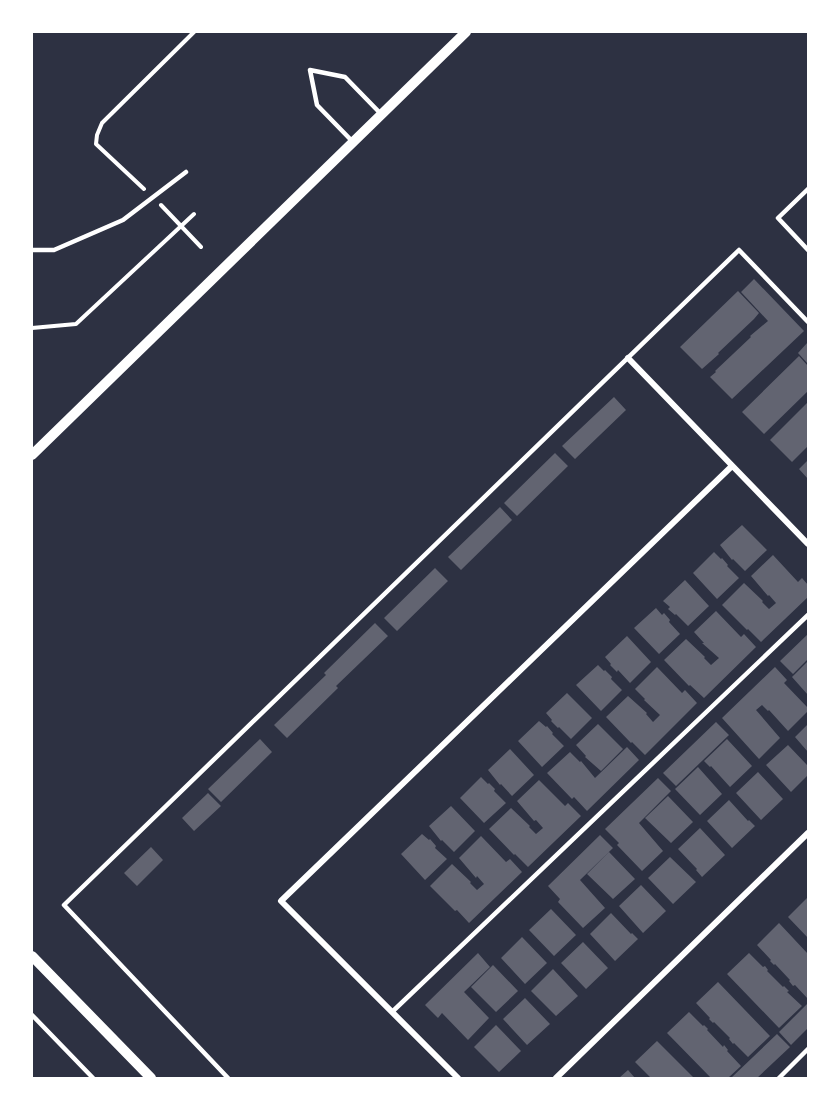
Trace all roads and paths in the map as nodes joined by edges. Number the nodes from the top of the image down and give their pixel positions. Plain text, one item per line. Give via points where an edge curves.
1 (194, 32) edge
2 (466, 32) edge
3 (381, 114) junction
4 (353, 142) junction
5 (186, 172) dead end
6 (808, 189) edge
7 (153, 197) junction
8 (194, 214) dead end
9 (182, 226) junction
10 (201, 247) dead end
11 (32, 250) edge
12 (808, 250) edge
13 (808, 322) edge
14 (32, 328) edge
15 (628, 358) junction
16 (32, 454) edge
17 (732, 466) junction
18 (808, 544) edge
19 (808, 615) edge
20 (808, 833) edge
21 (32, 956) edge
22 (392, 1012) junction
23 (32, 1015) edge
24 (808, 1049) edge
25 (93, 1078) edge
26 (150, 1078) edge
27 (228, 1078) edge
28 (458, 1078) edge
29 (556, 1078) edge
30 (779, 1078) edge

1 - 7 path via 102,123 97,135 96,144
2 - 3 street
3 - 4 street
3 - 4 lane via 345,77 310,69 317,105
4 - 16 street
5 - 7 lane
6 - 12 lane via 778,218
7 - 9 path
7 - 11 lane via 123,220 94,233 54,250
8 - 9 path
9 - 10 path
9 - 14 path via 76,324
13 - 15 lane via 739,250
15 - 17 street
15 - 27 lane via 64,905
17 - 18 street
17 - 22 street via 281,901
19 - 22 lane
20 - 29 street
21 - 26 street
22 - 28 street
23 - 25 lane
24 - 30 lane

